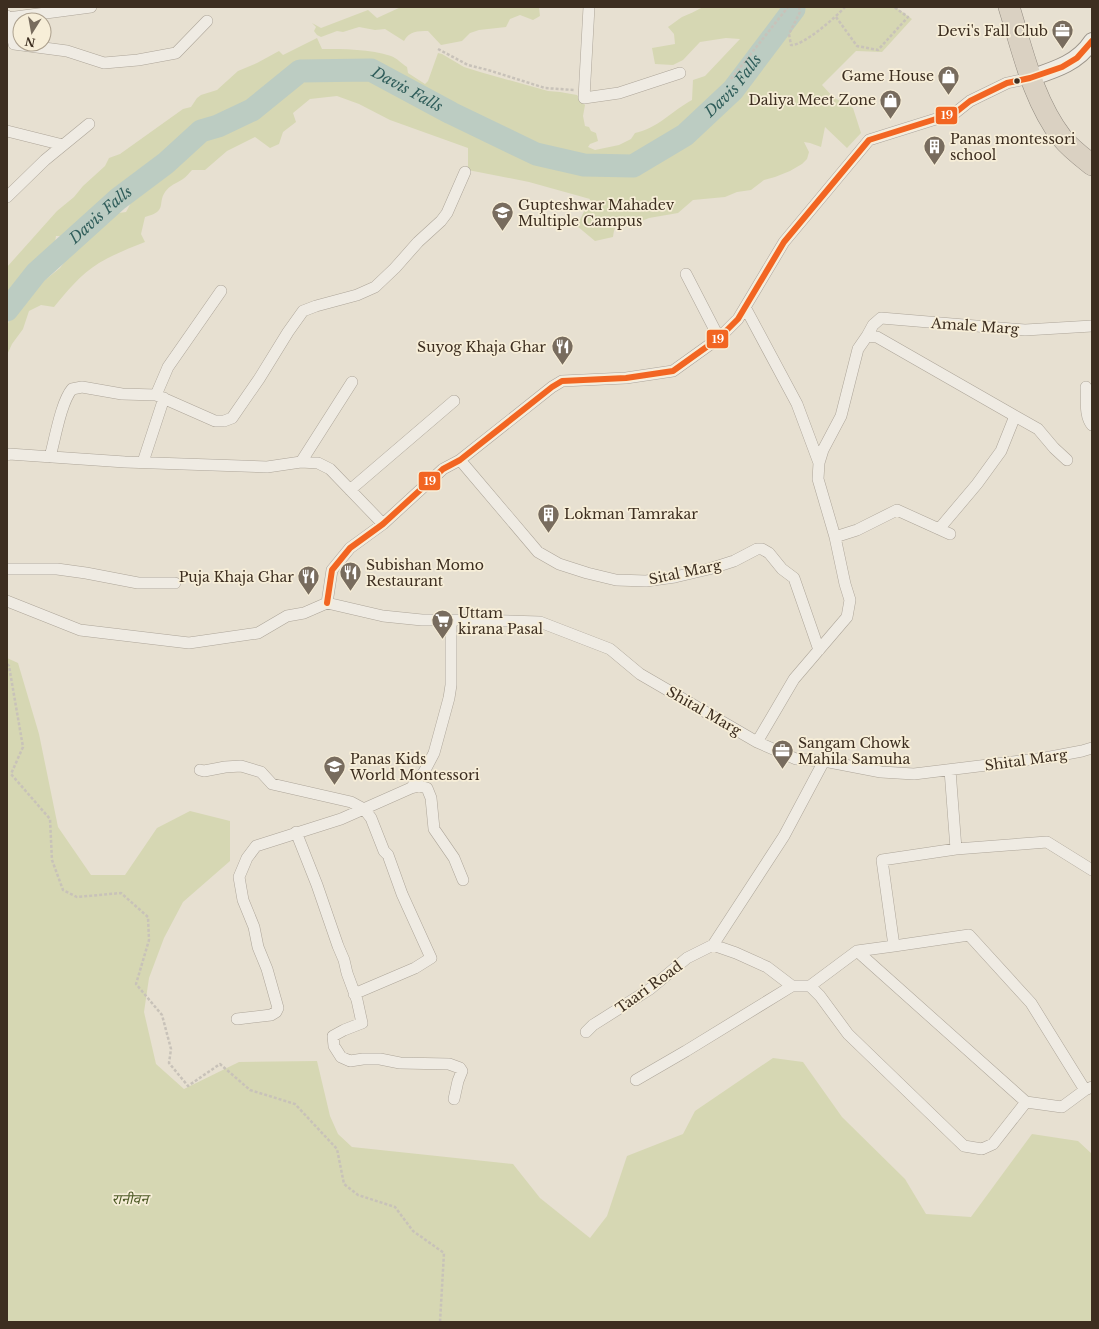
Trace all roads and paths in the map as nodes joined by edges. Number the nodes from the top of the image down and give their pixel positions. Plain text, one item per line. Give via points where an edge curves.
1 (91, 7) edge
2 (588, 7) edge
3 (788, 7) edge
4 (799, 7) edge
5 (845, 7) edge
6 (894, 7) edge
7 (1009, 7) edge
8 (7, 17) edge
9 (836, 17) junction
10 (207, 21) dead end
11 (1092, 41) edge
12 (10, 44) edge
13 (438, 49) dead end
14 (680, 73) dead end
15 (1030, 78) junction
16 (731, 79) dead end
17 (584, 98) junction
18 (89, 124) dead end
19 (7, 130) edge
20 (63, 145) junction
21 (1092, 165) edge
22 (465, 172) dead end
23 (7, 197) edge
24 (686, 274) dead end
25 (221, 291) dead end
26 (745, 307) junction
27 (1092, 326) edge
28 (867, 336) junction
29 (719, 338) junction
30 (352, 382) dead end
31 (1086, 386) dead end
32 (160, 397) junction
33 (454, 401) dead end
34 (1015, 416) junction
35 (1092, 425) edge
36 (7, 455) edge
37 (50, 457) junction
38 (460, 460) junction
39 (1067, 460) dead end
40 (143, 462) junction
41 (301, 462) junction
42 (819, 463) junction
43 (350, 490) junction
44 (383, 524) junction
45 (939, 529) junction
46 (950, 534) dead end
47 (835, 537) junction
48 (7, 569) edge
49 (175, 582) dead end
50 (7, 601) edge
51 (327, 603) junction
52 (451, 620) junction
53 (819, 650) junction
54 (7, 664) edge
55 (757, 742) junction
56 (1092, 748) edge
57 (824, 761) junction
58 (200, 770) dead end
59 (950, 770) junction
60 (411, 788) junction
61 (364, 809) junction
62 (296, 832) junction
63 (956, 849) junction
64 (1092, 870) edge
65 (463, 880) dead end
66 (713, 945) junction
67 (894, 946) junction
68 (857, 951) junction
69 (792, 986) junction
70 (810, 986) junction
71 (354, 994) junction
72 (237, 1019) dead end
73 (586, 1032) dead end
74 (636, 1080) dead end
75 (1088, 1089) edge
76 (454, 1099) dead end
77 (1026, 1102) junction
78 (440, 1322) edge

1 - 8 street
2 - 17 street
3 - 16 path
4 - 9 path via 800,12 789,34 791,45 795,46 808,38
5 - 9 path
6 - 9 path via 908,17 878,50 856,46
7 - 15 highway
8 - 12 street
10 - 12 street via 176,53 104,64 67,51
11 - 15 main road via 1077,58 1062,67
13 - 17 path via 468,65 545,88 579,90
14 - 17 street via 619,93
15 - 21 highway via 1049,119 1064,140
15 - 26 street via 1007,83 970,101 955,113 869,140 784,242
18 - 20 street
19 - 20 street
20 - 23 street
22 - 32 street via 441,221 375,287 303,311 232,418 215,421
24 - 29 street
25 - 32 street via 168,367
26 - 29 street via 738,319
26 - 42 street via 797,404
27 - 28 street, Amale Marg via 1025,330 881,318 873,325
28 - 34 street via 877,337
28 - 42 street via 858,349 841,416
29 - 38 street via 673,371 626,378 562,381
30 - 41 street
31 - 35 street via 1087,414
32 - 37 street via 82,387 72,389 62,411
32 - 40 street
33 - 43 street
34 - 39 street via 1038,429
34 - 45 street via 1001,452
36 - 37 street
37 - 40 street
38 - 44 street via 443,469
38 - 53 street, Sital Marg via 538,552 559,564 587,573 616,580 646,581 709,569 762,549 794,578 798,585
40 - 41 street via 267,467
41 - 43 street via 318,463 330,469
42 - 47 street via 818,479
43 - 44 street
44 - 51 street via 350,548 332,570
45 - 46 street
45 - 47 street via 897,510 857,530
47 - 53 street via 850,600 848,617
48 - 49 street via 86,573 138,583
50 - 51 street via 80,630 189,643 258,633 288,616
51 - 52 street, Shital Marg via 383,616
52 - 55 street, Shital Marg via 540,622 610,649 640,674
52 - 60 street via 449,698 434,753 424,772
53 - 55 street via 794,679
54 - 78 path via 23,747 11,774 50,819 52,860 63,890 77,897 121,893 148,916 149,940 136,984 162,1015 171,1049 169,1063 188,1086 220,1064 250,1090 295,1104 337,1149 344,1184 358,1195 395,1207 413,1231 444,1253
55 - 57 street, Shital Marg via 796,758
56 - 59 street, Shital Marg via 1045,758
57 - 59 street, Shital Marg via 881,772 914,774
57 - 66 street via 784,836
58 - 61 street via 241,766 261,772 272,784 333,797
59 - 63 street
60 - 61 street
60 - 65 street via 427,788 431,798 434,829 454,858
61 - 62 street via 341,819
61 - 71 street via 371,818 388,855 402,894 431,958 415,968
62 - 71 street via 344,960
62 - 72 street via 256,846 246,858 239,877 243,900 254,927 278,1008 270,1015
63 - 64 street via 1047,842
63 - 67 street via 882,860
66 - 69 street via 767,967
66 - 73 street, Taari Road via 687,958 650,990 593,1025
67 - 68 street
67 - 75 street via 969,936 1030,1003
68 - 70 street
68 - 77 street
69 - 70 street
69 - 74 street
70 - 77 street via 848,1034 964,1146 982,1149 993,1144
71 - 76 street via 362,1023 333,1036 334,1046 341,1057 350,1061 380,1059 400,1063 450,1064 462,1071
75 - 77 street via 1062,1107

